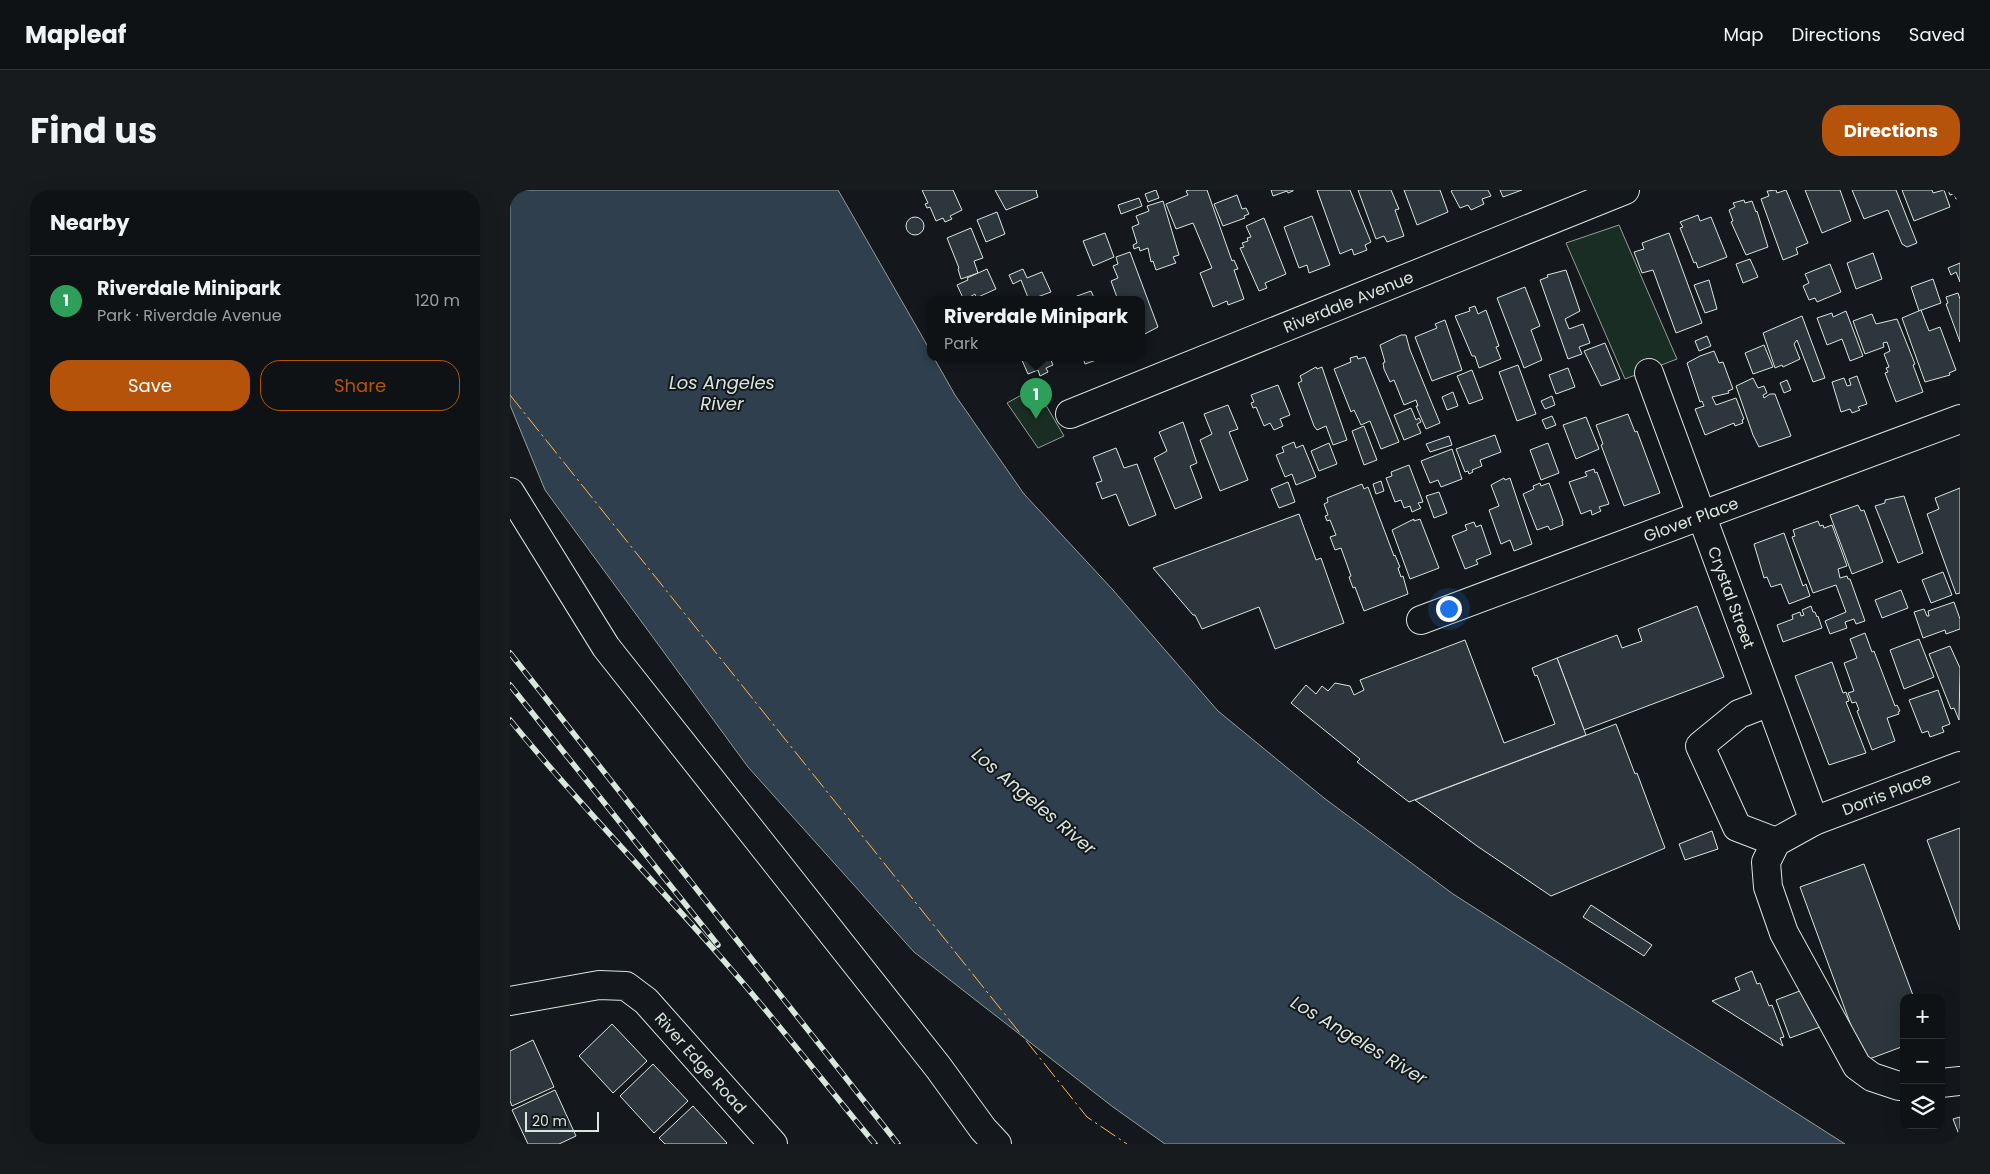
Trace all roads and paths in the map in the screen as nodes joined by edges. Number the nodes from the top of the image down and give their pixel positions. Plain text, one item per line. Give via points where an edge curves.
1 (1625, 190) edge
2 (1579, 198) edge
3 (1648, 373) dead end
4 (1070, 414) dead end
5 (1960, 419) edge
6 (510, 492) edge
7 (1701, 516) junction
8 (1421, 620) dead end
9 (1770, 702) junction
10 (1960, 766) edge
11 (1814, 821) junction
12 (1776, 842) junction
13 (510, 1001) edge
14 (1960, 1081) edge
15 (1945, 1083) edge
16 (1900, 1086) edge
17 (773, 1144) edge
18 (997, 1144) edge

1 - 2 street, Riverdale Avenue
2 - 4 street, Riverdale Avenue
3 - 7 street, Crystal Street
5 - 7 street, Glover Place
6 - 18 street via 606,647
7 - 8 street, Glover Place
7 - 9 street, Crystal Street
9 - 11 street, Crystal Street
9 - 12 street via 1739,714 1700,746 1737,827
10 - 11 street, Dorris Place
11 - 12 street, Dorris Place
12 - 16 street via 1766,862 1768,887 1784,933 1858,1066 1872,1077
13 - 17 street, River Edge Road via 598,985 626,986 646,1001
14 - 15 street

